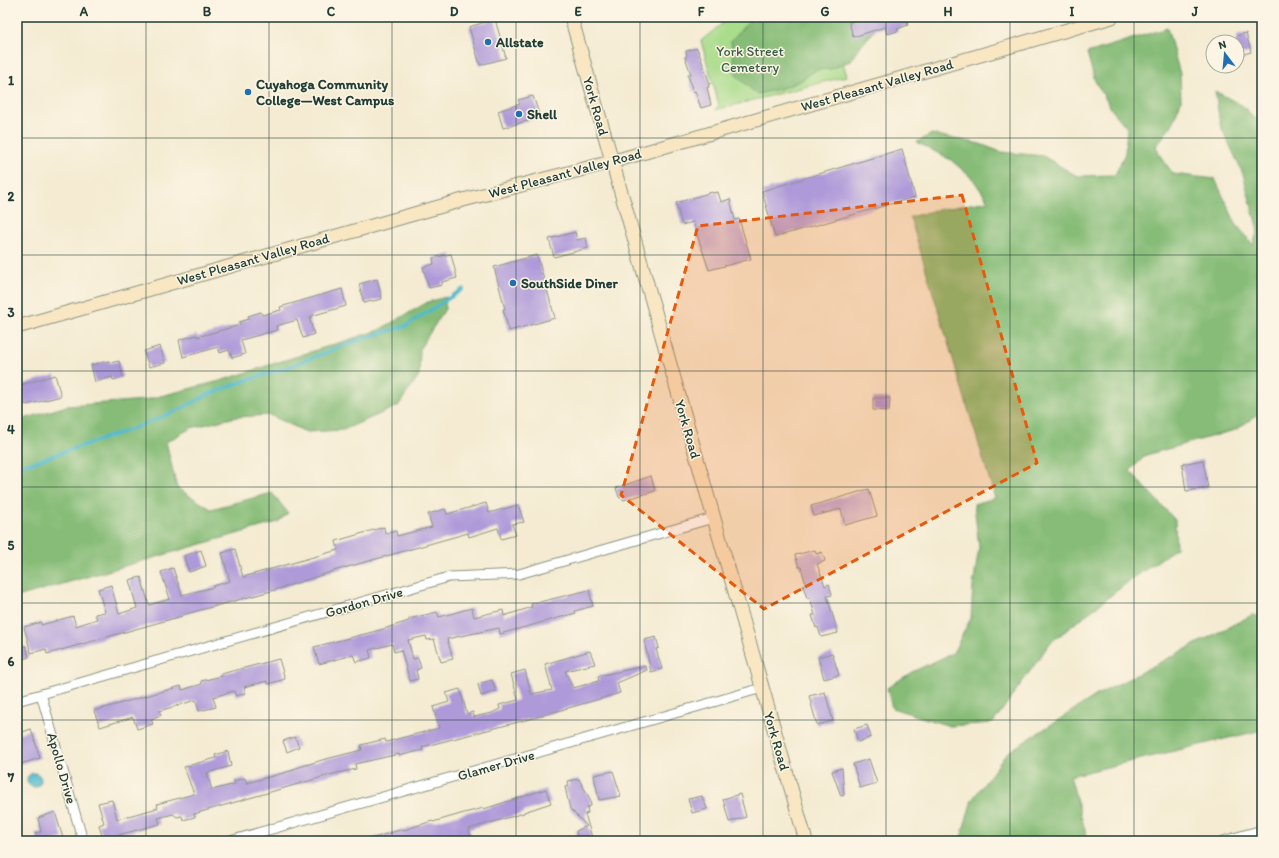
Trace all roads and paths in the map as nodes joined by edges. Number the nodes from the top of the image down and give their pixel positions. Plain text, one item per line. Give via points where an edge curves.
1 (571, 17) edge
2 (1112, 17) edge
3 (611, 162) junction
4 (17, 327) edge
5 (714, 518) junction
6 (762, 688) junction
7 (41, 694) junction
8 (17, 701) edge
9 (1262, 830) edge
10 (83, 841) edge
11 (230, 841) edge
12 (806, 841) edge
13 (1223, 841) edge

1 - 3 main road, York Road
2 - 3 main road, West Pleasant Valley Road
3 - 4 main road, West Pleasant Valley Road via 463,200
3 - 5 main road, York Road
5 - 6 main road, York Road
5 - 7 street, Gordon Drive via 519,574 449,577
6 - 11 street, Glamer Drive
6 - 12 main road, York Road
7 - 8 street, Gordon Drive
7 - 10 street, Apollo Drive
9 - 13 street

